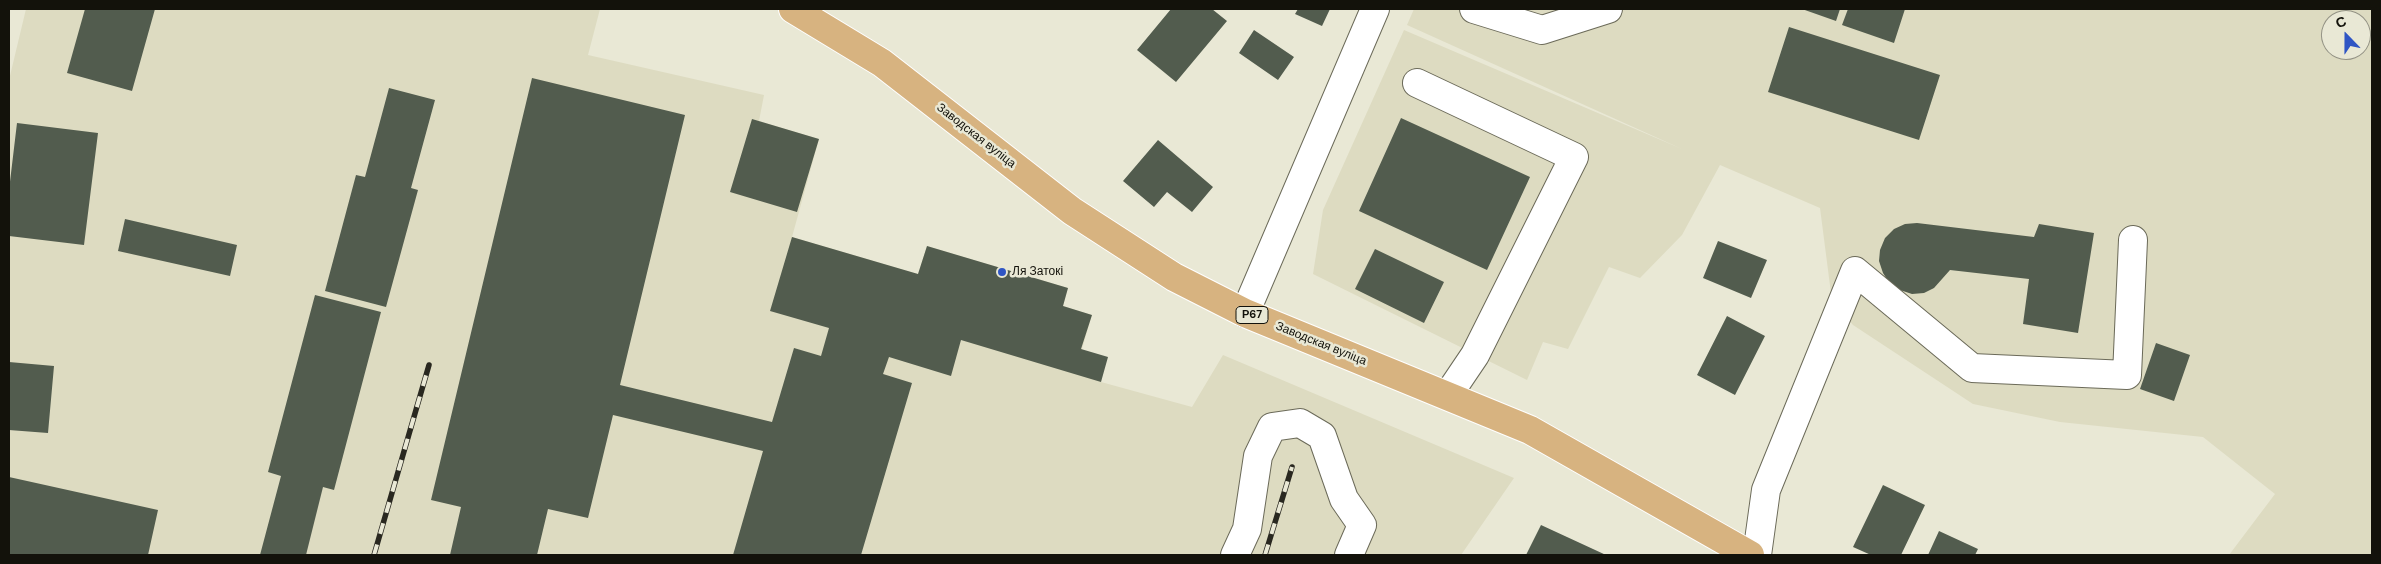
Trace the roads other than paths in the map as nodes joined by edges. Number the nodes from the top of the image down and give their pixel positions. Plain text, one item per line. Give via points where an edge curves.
1 (793, 9) edge
2 (1375, 9) edge
3 (1474, 9) edge
4 (1608, 9) edge
5 (1417, 83) dead end
6 (2133, 240) dead end
7 (1245, 313) junction
8 (1448, 395) junction
9 (1235, 555) edge
10 (1349, 555) edge
11 (1750, 555) edge
12 (1757, 555) edge

1 - 7 main road, Заводская вуліца / Р67 via 882,63 1072,211 1174,277
2 - 7 street
3 - 4 street via 1542,30
5 - 8 street via 1574,157 1475,355
6 - 12 street via 2127,375 1972,368 1855,271 1766,490
7 - 8 main road, Заводская вуліца / Р67
8 - 11 main road, Заводская вуліца / Р67 via 1530,430
9 - 10 street via 1247,529 1258,456 1272,427 1300,423 1322,436 1344,499 1362,525

